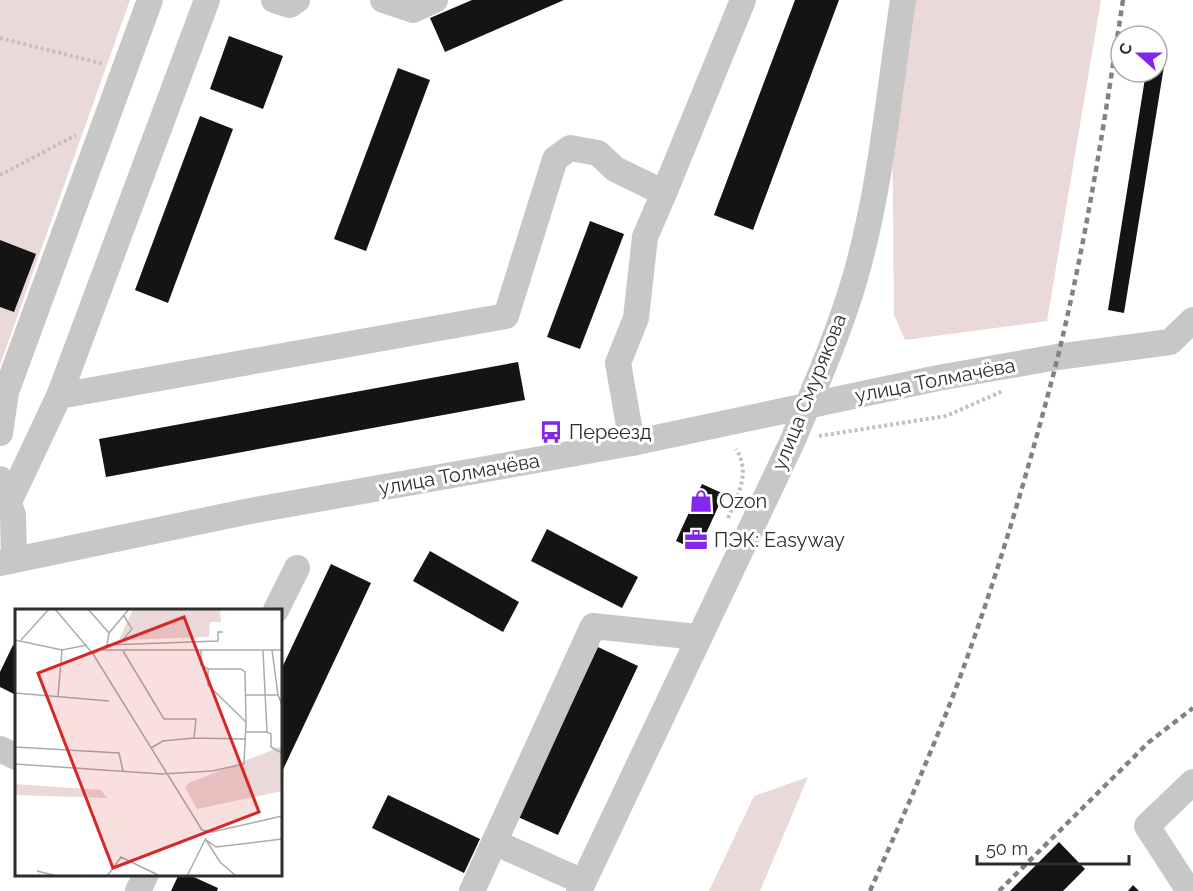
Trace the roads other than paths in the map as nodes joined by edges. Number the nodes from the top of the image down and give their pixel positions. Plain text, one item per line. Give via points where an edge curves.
1 (150, 0) edge
2 (207, 0) edge
3 (274, 0) edge
4 (297, 0) edge
5 (383, 0) edge
6 (435, 0) edge
7 (743, 0) edge
8 (903, 0) edge
9 (664, 193) junction
10 (1193, 320) edge
11 (0, 365) edge
12 (6, 392) junction
13 (59, 396) junction
14 (807, 406) junction
15 (0, 433) edge
16 (632, 443) junction
17 (4, 490) edge
18 (7, 561) edge
19 (297, 568) dead end
20 (276, 609) edge
21 (697, 637) junction
22 (0, 749) edge
23 (15, 756) edge
24 (1193, 783) edge
25 (494, 842) junction
26 (145, 876) edge
27 (581, 887) edge
28 (138, 891) edge
29 (472, 891) edge
30 (1189, 891) edge

1 - 12 street
2 - 13 street
3 - 4 street via 290,5
5 - 6 street via 413,10
7 - 9 street
8 - 14 street, улица Смурякова via 879,165 855,278
9 - 13 street via 615,169 598,153 570,148 555,159 506,316
9 - 16 street via 645,237 636,318 618,363
10 - 14 street, улица Толмачёва via 1170,342 1047,358
11 - 12 street
12 - 15 street
13 - 17 street
14 - 16 street, улица Толмачёва
14 - 21 street, улица Смурякова
16 - 18 street, улица Толмачёва via 250,511
17 - 18 street via 13,515
19 - 20 street
21 - 25 street via 593,626
21 - 27 street, улица Смурякова
22 - 23 street
24 - 30 street via 1147,826
25 - 27 street
25 - 29 street
26 - 28 street

